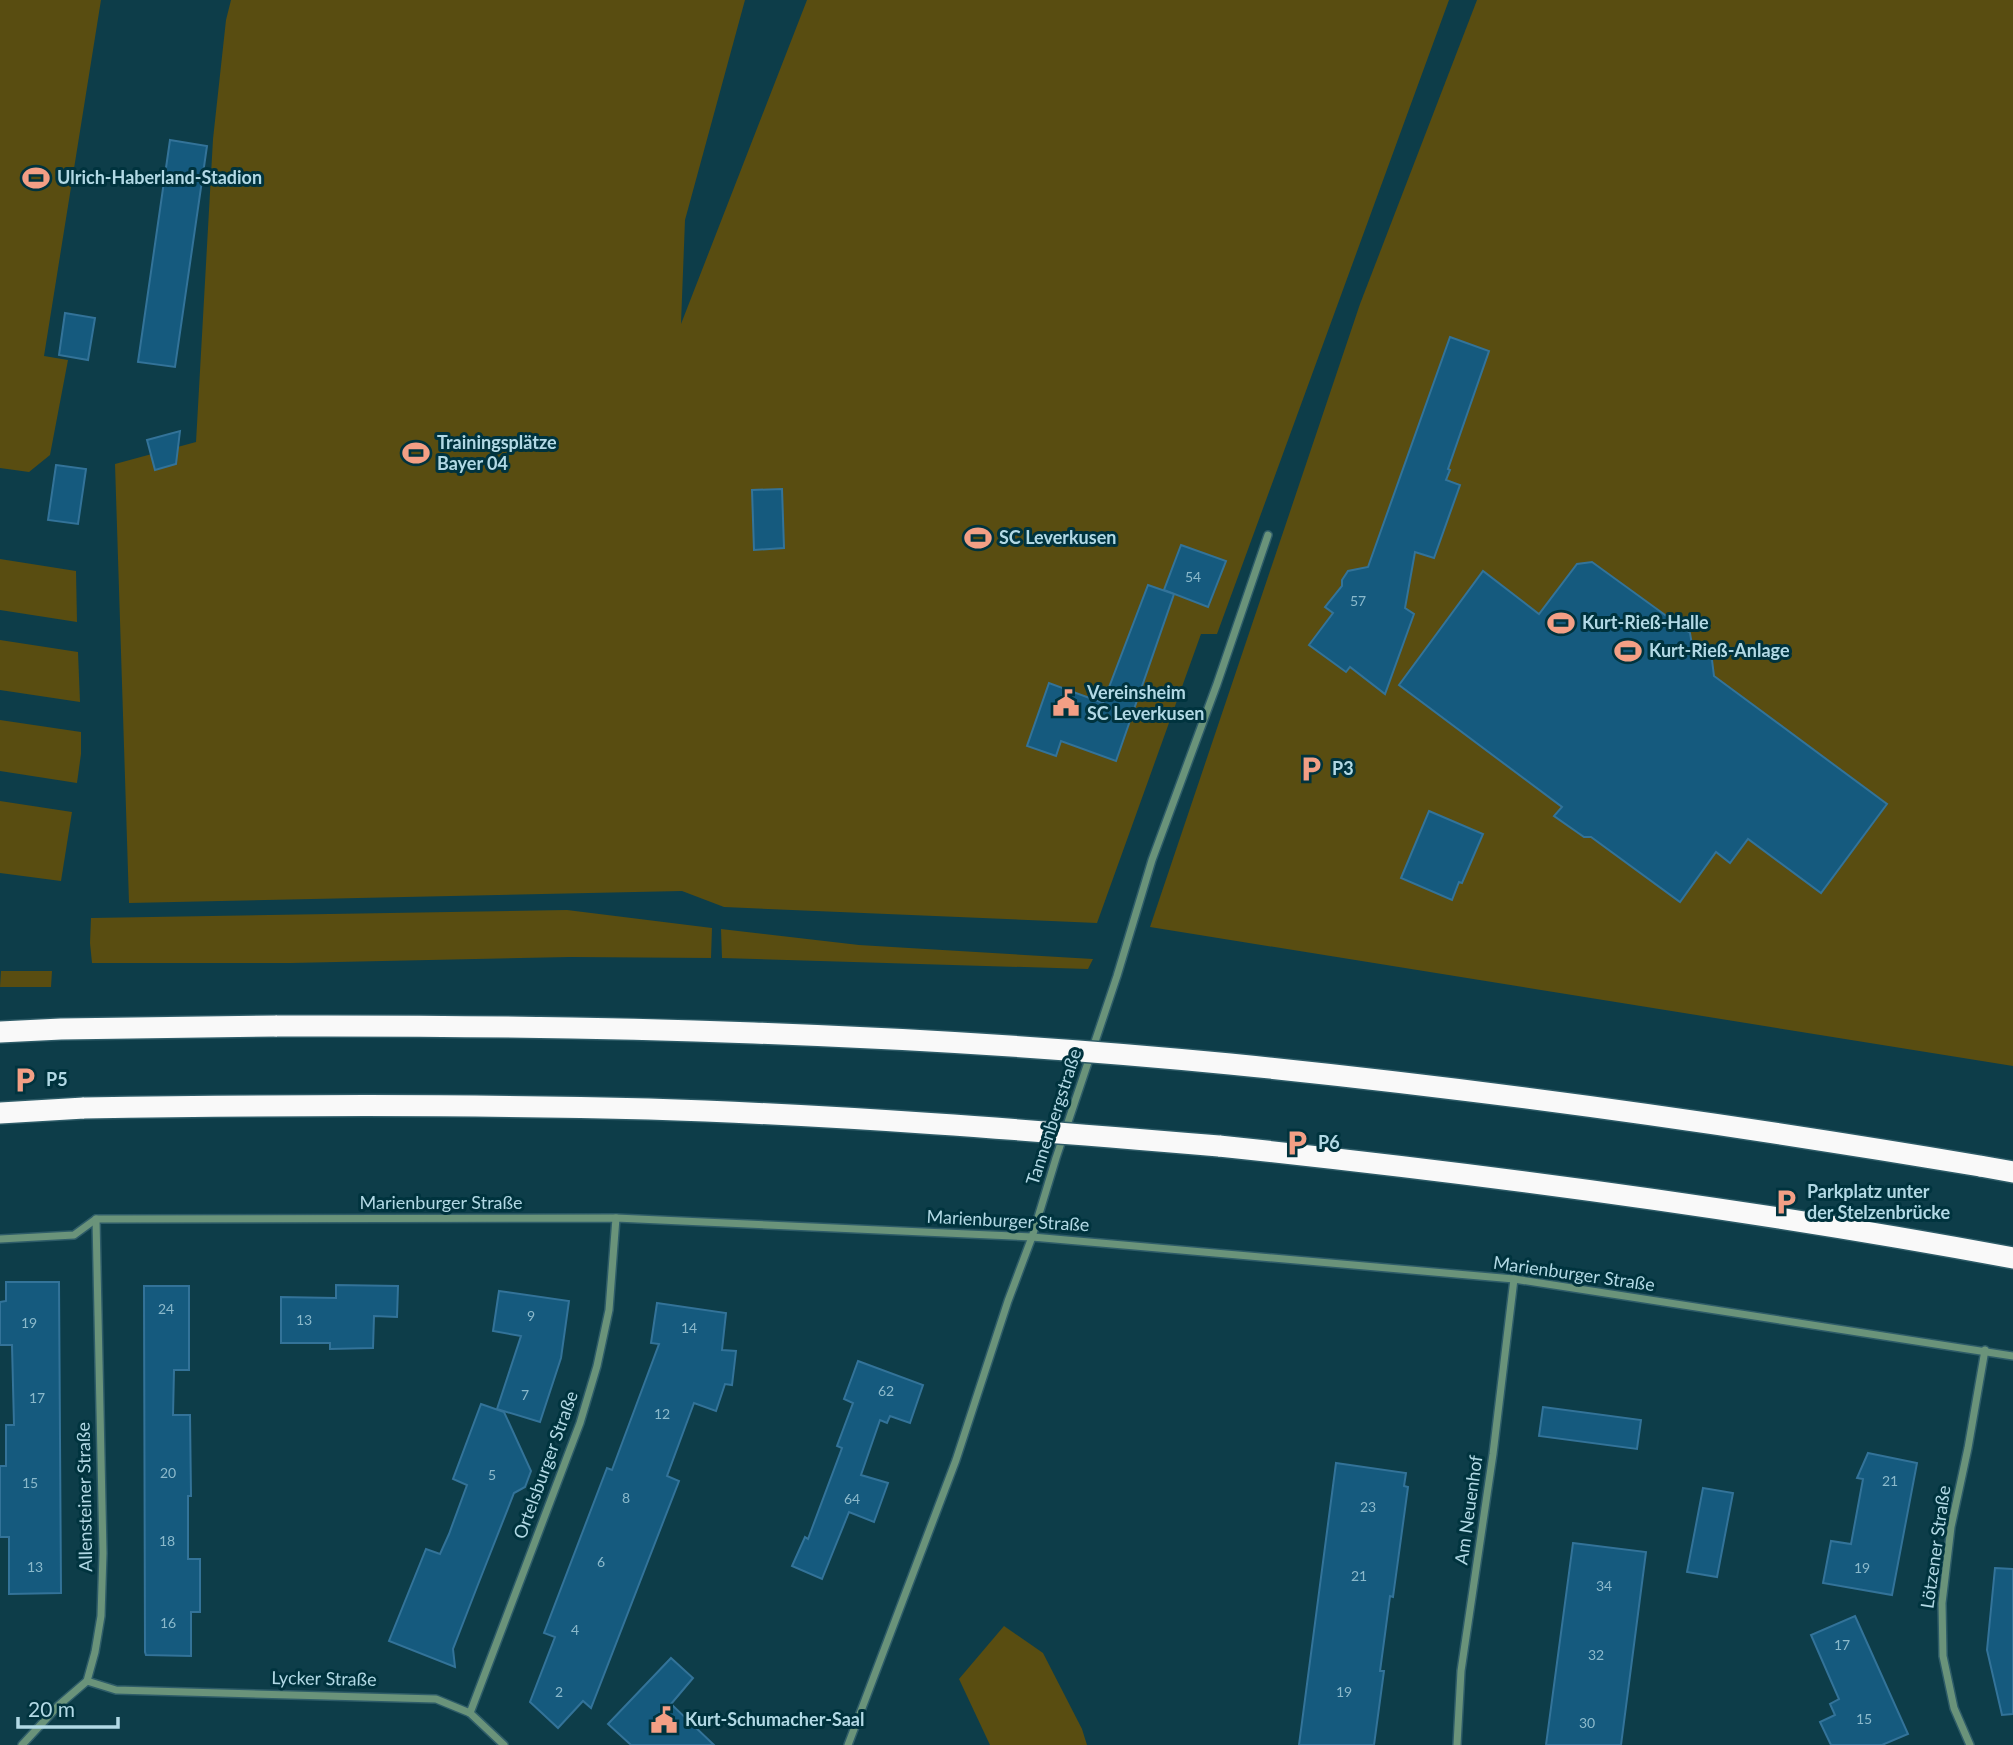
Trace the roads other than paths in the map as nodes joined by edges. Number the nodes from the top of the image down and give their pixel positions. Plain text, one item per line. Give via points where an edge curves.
1 (1268, 535) dead end
2 (0, 1032) edge
3 (0, 1113) edge
4 (2013, 1172) edge
5 (96, 1219) junction
6 (616, 1219) junction
7 (1032, 1237) junction
8 (0, 1239) edge
9 (2013, 1258) edge
10 (1514, 1279) junction
11 (1985, 1350) junction
12 (2013, 1356) edge
13 (87, 1681) junction
14 (470, 1713) junction
15 (495, 1736) junction
16 (22, 1745) edge
17 (490, 1745) edge
18 (504, 1745) edge
19 (848, 1745) edge
20 (1457, 1745) edge
21 (1970, 1745) edge

1 - 7 street, Tannenbergstraße via 1152,860
2 - 4 highway, bridge via 467,1026 657,1029 1037,1049 1226,1064 1590,1106
3 - 9 highway, bridge via 84,1108 476,1105 1030,1130 1244,1148 1553,1184
5 - 6 street, Marienburger Straße
5 - 8 street, Marienburger Straße via 74,1235
5 - 13 street, Allensteiner Straße via 103,1566 101,1616
6 - 7 street, Marienburger Straße
6 - 14 street, Ortelsburger Straße via 609,1310 590,1389
7 - 10 street, Marienburger Straße
7 - 19 street, Tannenbergstraße via 956,1460
10 - 11 street, Marienburger Straße
10 - 20 street, Am Neuenhof via 1461,1671
11 - 12 street, Marienburger Straße
11 - 21 street, Lötzener Straße via 1951,1527 1942,1603 1942,1656 1954,1708
13 - 14 street, Lycker Straße via 116,1690 420,1697
13 - 16 street
14 - 15 street, Lycker Straße
15 - 17 street
15 - 18 street, Lycker Straße

